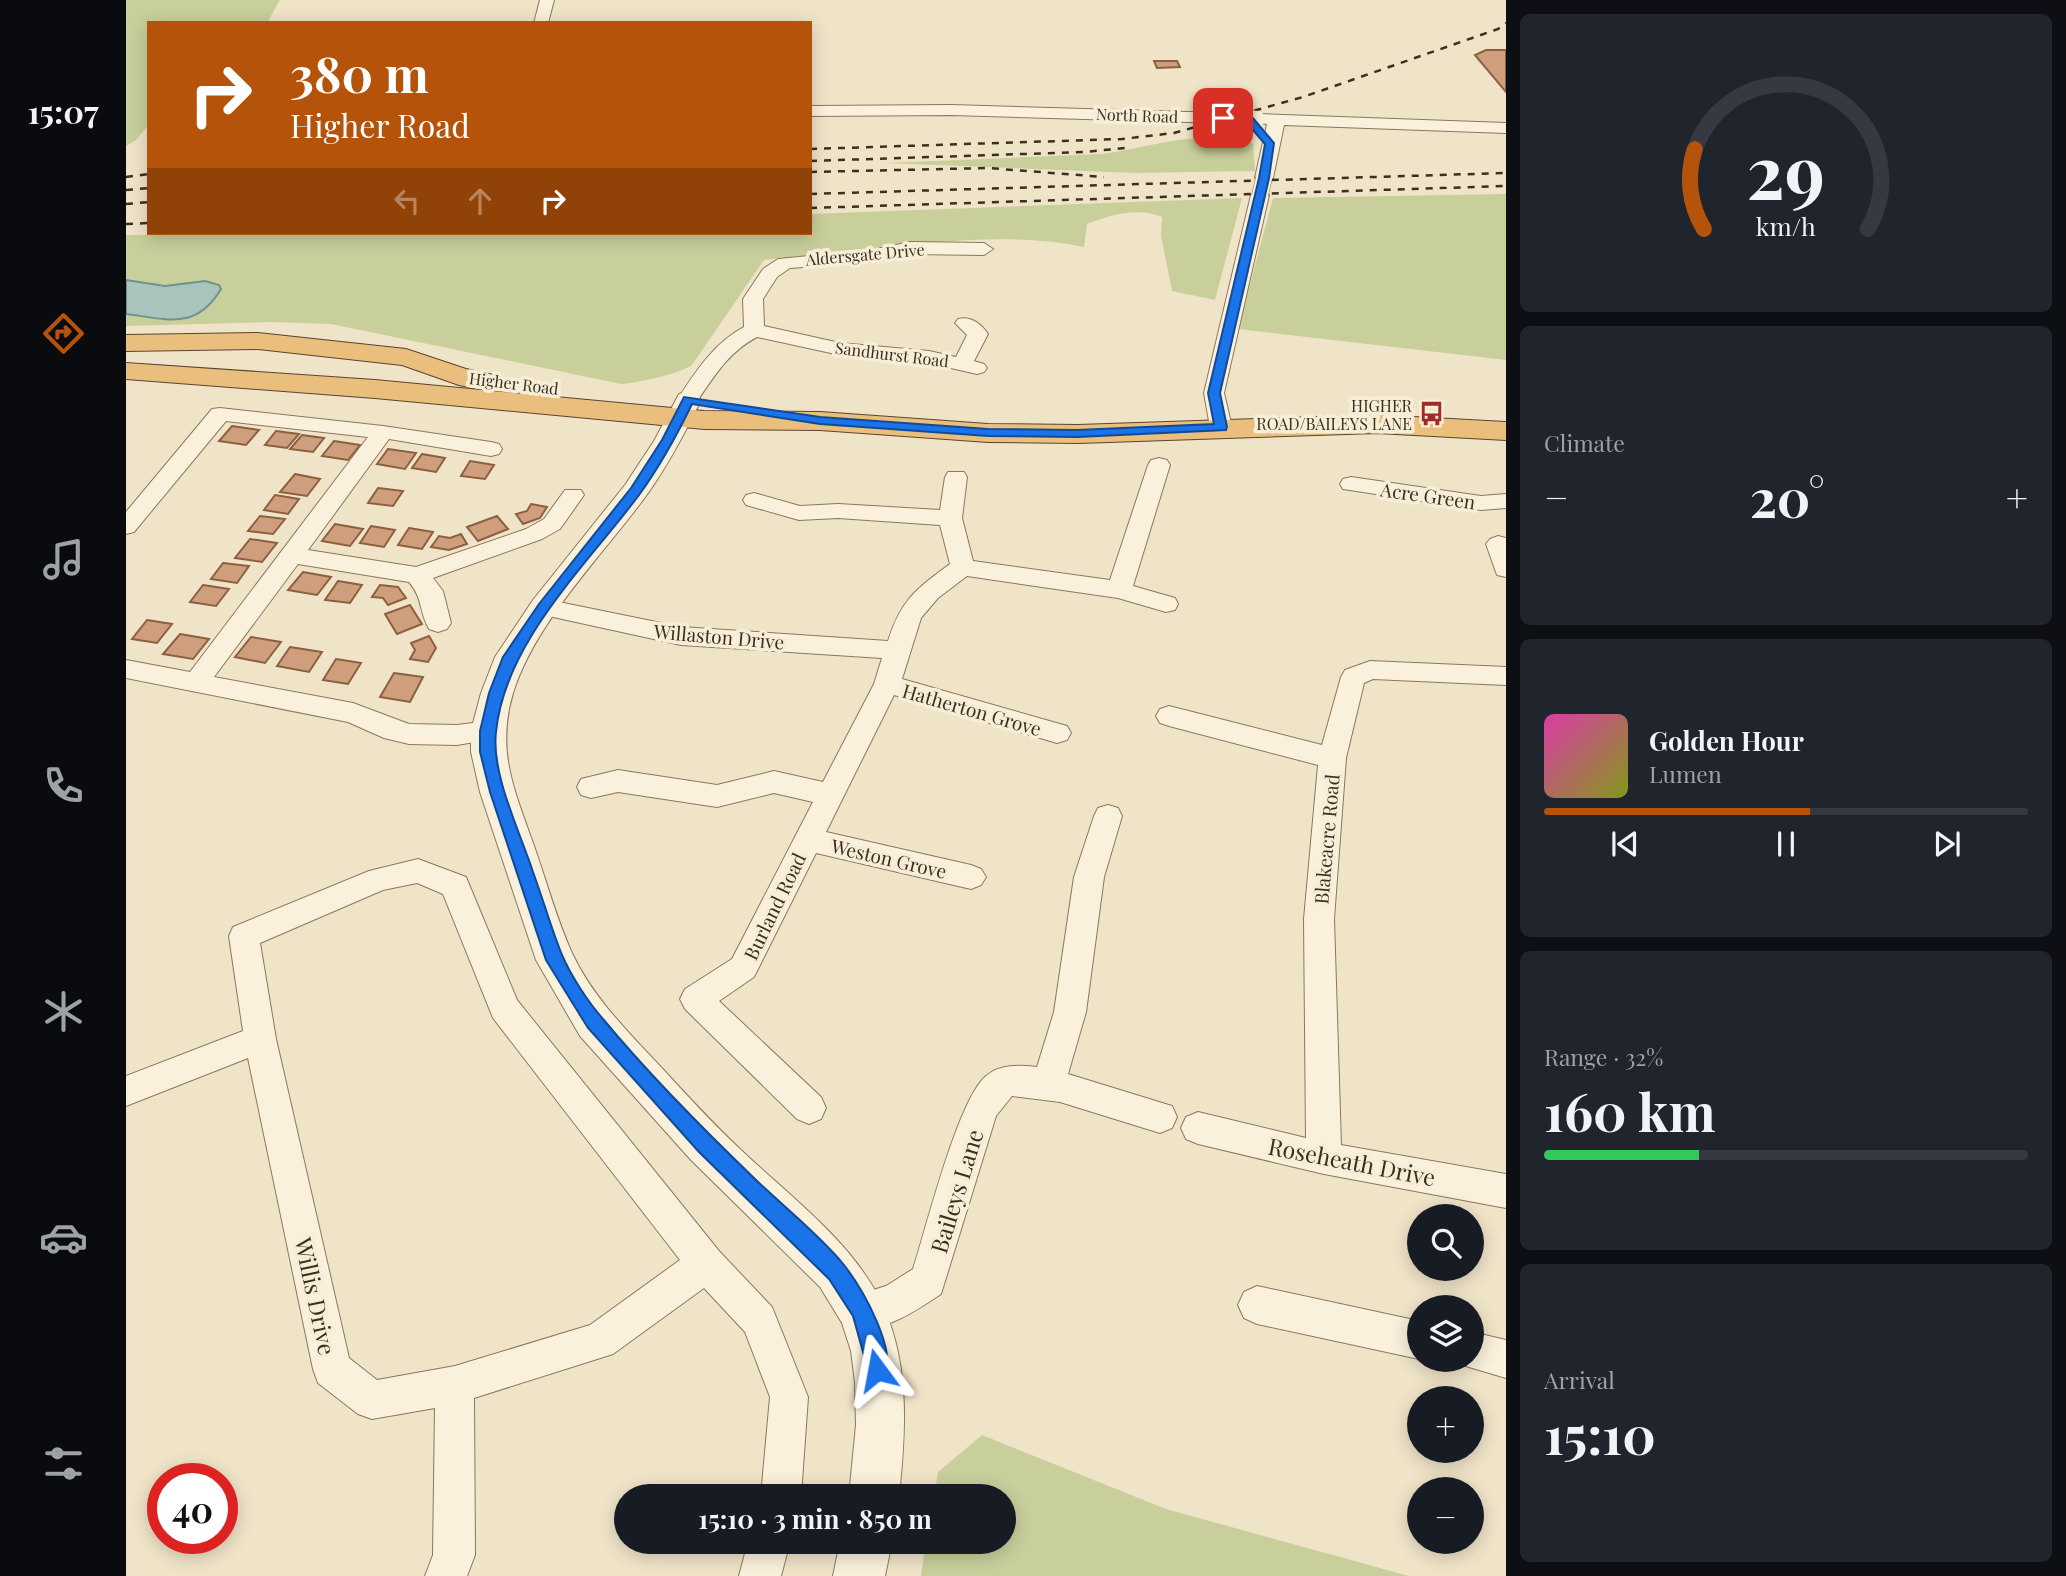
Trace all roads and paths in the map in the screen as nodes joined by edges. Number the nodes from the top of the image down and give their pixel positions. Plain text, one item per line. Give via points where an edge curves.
1 (547, 0) edge
2 (542, 21) edge
3 (812, 111) edge
4 (1252, 120) junction
5 (1275, 120) junction
6 (1506, 128) edge
7 (1270, 143) junction
8 (984, 249) dead end
9 (965, 323) dead end
10 (754, 330) junction
11 (126, 343) edge
12 (126, 371) edge
13 (684, 409) junction
14 (1221, 427) junction
15 (1506, 431) edge
16 (383, 432) junction
17 (491, 449) dead end
18 (1158, 465) dead end
19 (956, 477) dead end
20 (1351, 484) dead end
21 (573, 495) dead end
22 (754, 500) dead end
23 (1506, 501) edge
24 (950, 518) junction
25 (127, 524) edge
26 (1495, 543) edge
27 (293, 555) junction
28 (963, 567) junction
29 (1506, 569) edge
30 (417, 575) junction
31 (1119, 590) junction
32 (1166, 604) dead end
33 (544, 607) junction
34 (438, 623) dead end
35 (895, 651) junction
36 (126, 669) edge
37 (1506, 676) edge
38 (195, 684) junction
39 (887, 684) junction
40 (1169, 716) dead end
41 (488, 731) junction
42 (1057, 733) dead end
43 (1332, 758) junction
44 (591, 788) dead end
45 (831, 795) junction
46 (1108, 816) dead end
47 (806, 839) junction
48 (971, 877) dead end
49 (260, 1039) junction
50 (1049, 1083) junction
51 (126, 1091) edge
52 (809, 1108) dead end
53 (1160, 1117) dead end
54 (1198, 1128) dead end
55 (1324, 1158) junction
56 (1506, 1191) edge
57 (706, 1264) junction
58 (1257, 1305) dead end
59 (861, 1311) junction
60 (1407, 1337) edge
61 (1484, 1354) edge
62 (1506, 1359) edge
63 (455, 1385) junction
64 (784, 1484) edge
65 (875, 1484) edge
66 (766, 1554) edge
67 (864, 1554) edge
68 (446, 1576) edge
69 (760, 1576) edge
70 (859, 1576) edge

1 - 2 street
3 - 4 street, North Road, bridge via 951,110
4 - 5 street, North Road
4 - 7 street
5 - 6 street, North Road
5 - 7 street
7 - 14 street via 1214,393
8 - 10 street, Aldersgate Drive via 910,248 785,263 770,273 753,299
9 - 10 street, Sandhurst Road via 978,334 969,366 929,356 840,349
10 - 13 street via 726,346 709,365
11 - 13 highway, Higher Road via 258,341 406,357 493,383
12 - 13 highway, Higher Road
13 - 14 highway, Higher Road via 1030,434
13 - 33 street via 635,491
14 - 15 highway, Higher Road via 1377,424
16 - 17 street
16 - 25 street via 220,414
16 - 27 street
18 - 31 street
19 - 24 street
20 - 23 street, Acre Green via 1481,503
21 - 30 street via 552,524 534,534
22 - 24 street via 799,513
24 - 28 street
26 - 29 street
27 - 30 street
27 - 38 street
28 - 31 street
28 - 35 street, Burland Road via 929,592 909,615
30 - 34 street via 431,591
31 - 32 street
33 - 35 street, Willaston Drive via 679,635
33 - 41 street via 511,657
35 - 39 street, Burland Road
36 - 38 street
37 - 43 street, Blakeacre Road via 1360,673 1345,698
38 - 41 street via 353,713 409,734
39 - 42 street, Hatherton Grove
39 - 45 street, Burland Road
40 - 43 street
41 - 59 street via 498,792 555,960 594,1023 706,1146 836,1271
43 - 55 street, Blakeacre Road via 1319,919
44 - 45 street via 618,781 717,796 774,782
45 - 47 street, Burland Road
46 - 50 street via 1089,877 1070,1012
47 - 48 street, Weston Grove
47 - 52 street, Burland Road via 743,968 696,999
49 - 51 street
49 - 57 street, Willis Drive via 244,936 379,879 418,871 455,886 504,1008
49 - 63 street, Willis Drive via 332,1369 372,1400
50 - 53 street, Baileys Lane
50 - 59 street, Baileys Lane via 1007,1081 990,1094 980,1112 928,1281 893,1303
54 - 55 street, Roseheath Drive
55 - 56 street, Roseheath Drive
57 - 63 street, Willis Drive via 600,1340
57 - 64 street via 759,1320 789,1397
58 - 60 street
59 - 65 street via 875,1351 879,1382 881,1425
61 - 62 street
63 - 68 street via 454,1555
66 - 69 street
67 - 70 street

